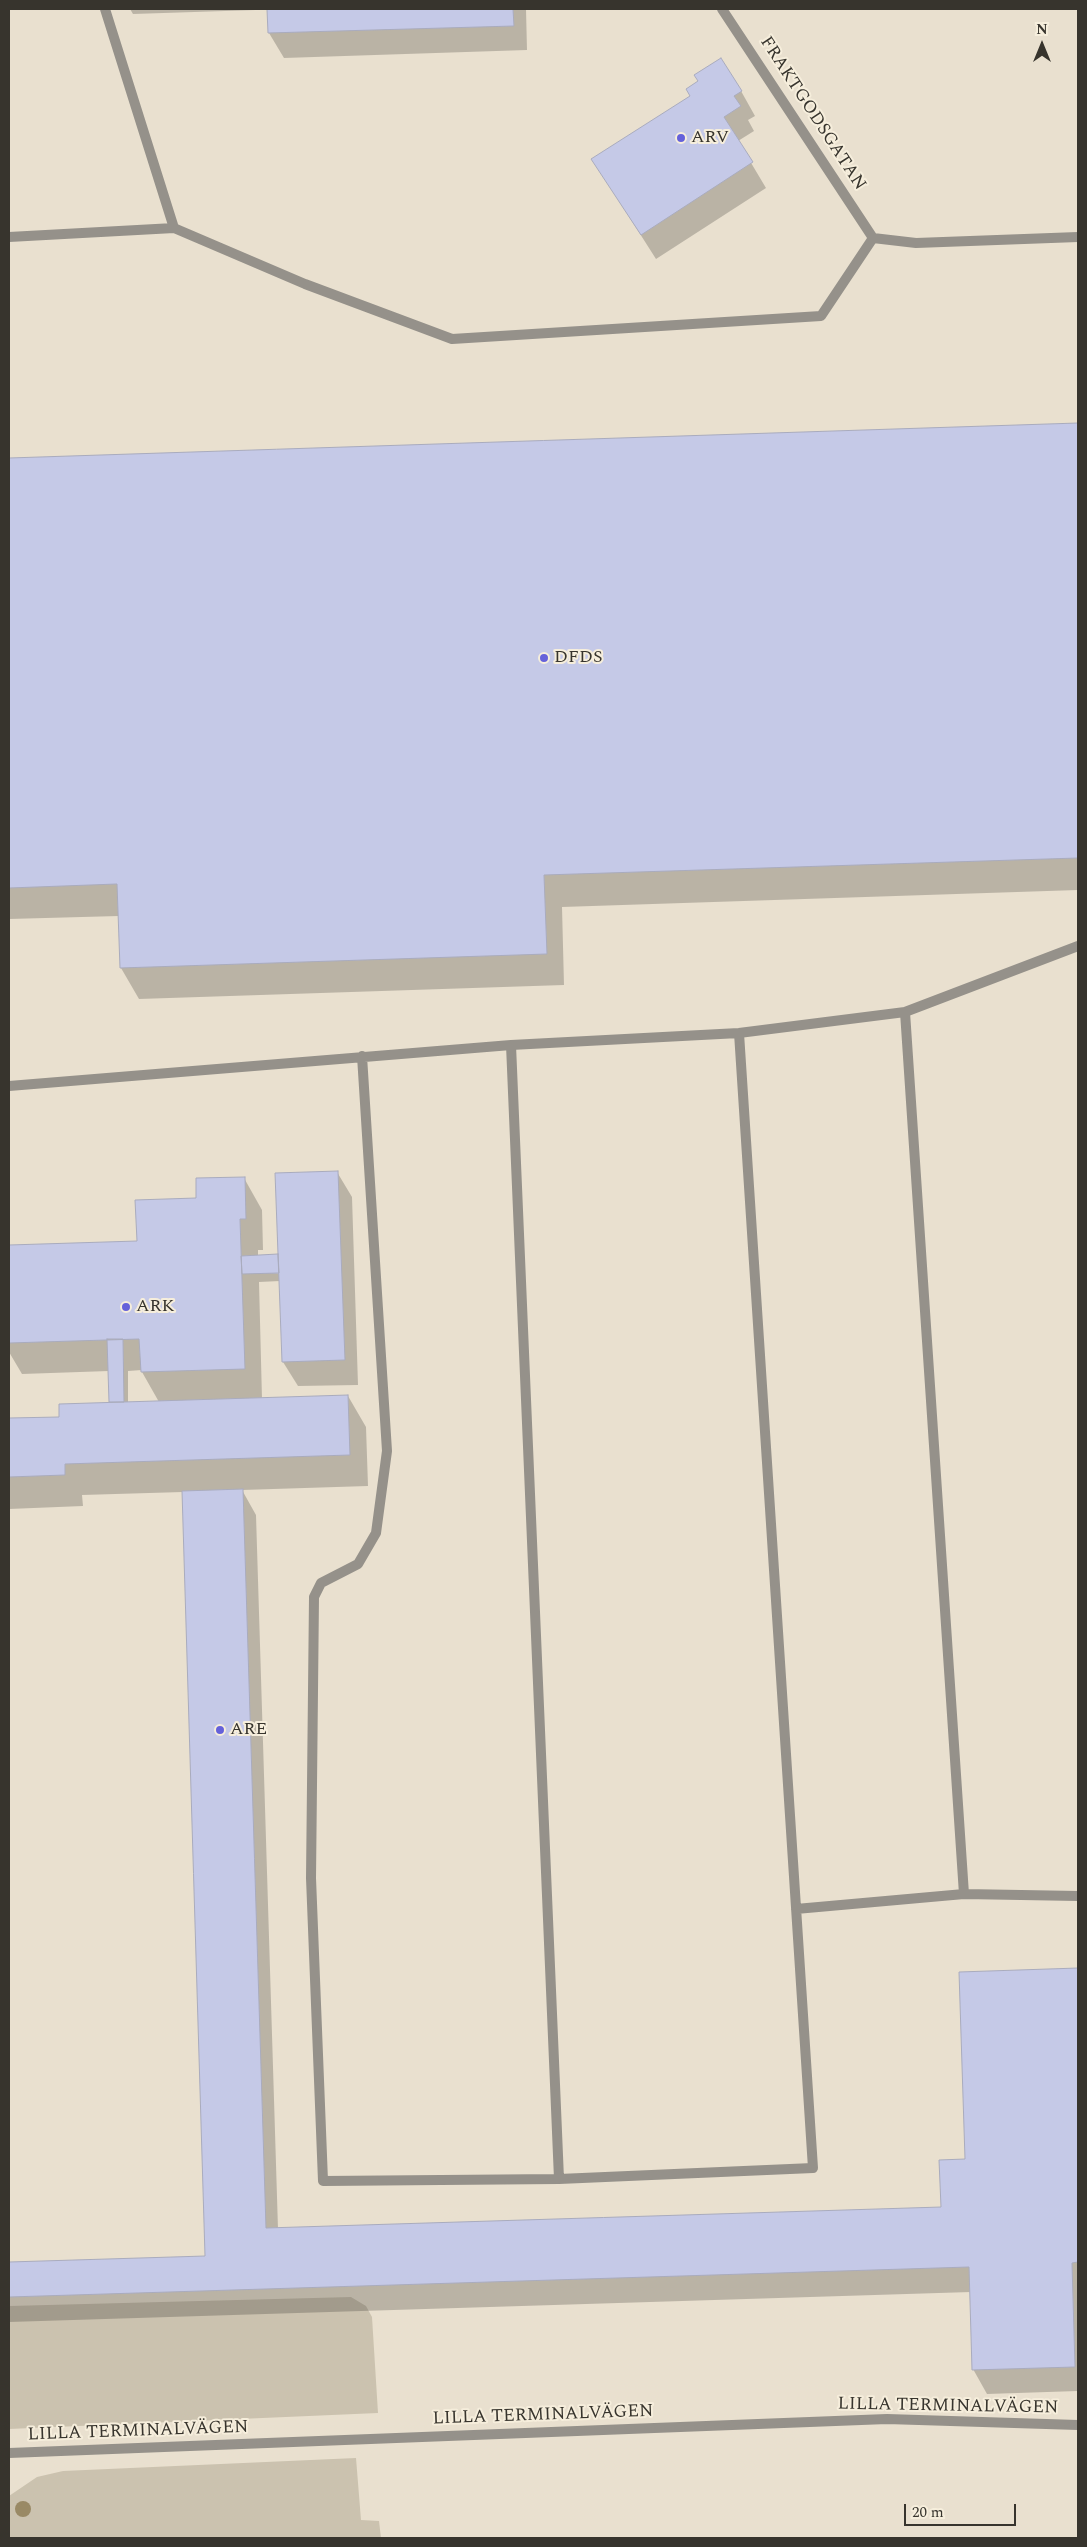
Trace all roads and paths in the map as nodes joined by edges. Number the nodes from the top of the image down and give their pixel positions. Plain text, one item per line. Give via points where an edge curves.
1 (105, 9) edge
2 (722, 9) edge
3 (174, 228) junction
4 (9, 237) edge
5 (1078, 237) edge
6 (873, 238) junction
7 (1078, 946) edge
8 (905, 1012) junction
9 (739, 1033) junction
10 (510, 1045) junction
11 (362, 1056) junction
12 (9, 1086) edge
13 (964, 1894) junction
14 (1078, 1896) edge
15 (796, 1909) junction
16 (559, 2179) junction
17 (1078, 2425) edge
18 (9, 2453) edge

1 - 3 lane
2 - 6 lane, FRAKTGODSGATAN
3 - 4 lane
3 - 6 lane via 305,284 452,339 821,316
5 - 6 lane via 916,244
7 - 8 lane
8 - 9 lane
8 - 13 lane
9 - 10 lane
9 - 15 lane
10 - 11 lane
10 - 16 lane
11 - 12 lane
11 - 16 lane via 387,1451 376,1533 358,1564 321,1583 314,1597 311,1878 323,2182
13 - 14 lane
13 - 15 lane
15 - 16 lane via 814,2168
17 - 18 lane, LILLA TERMINALVÄGEN via 887,2419

